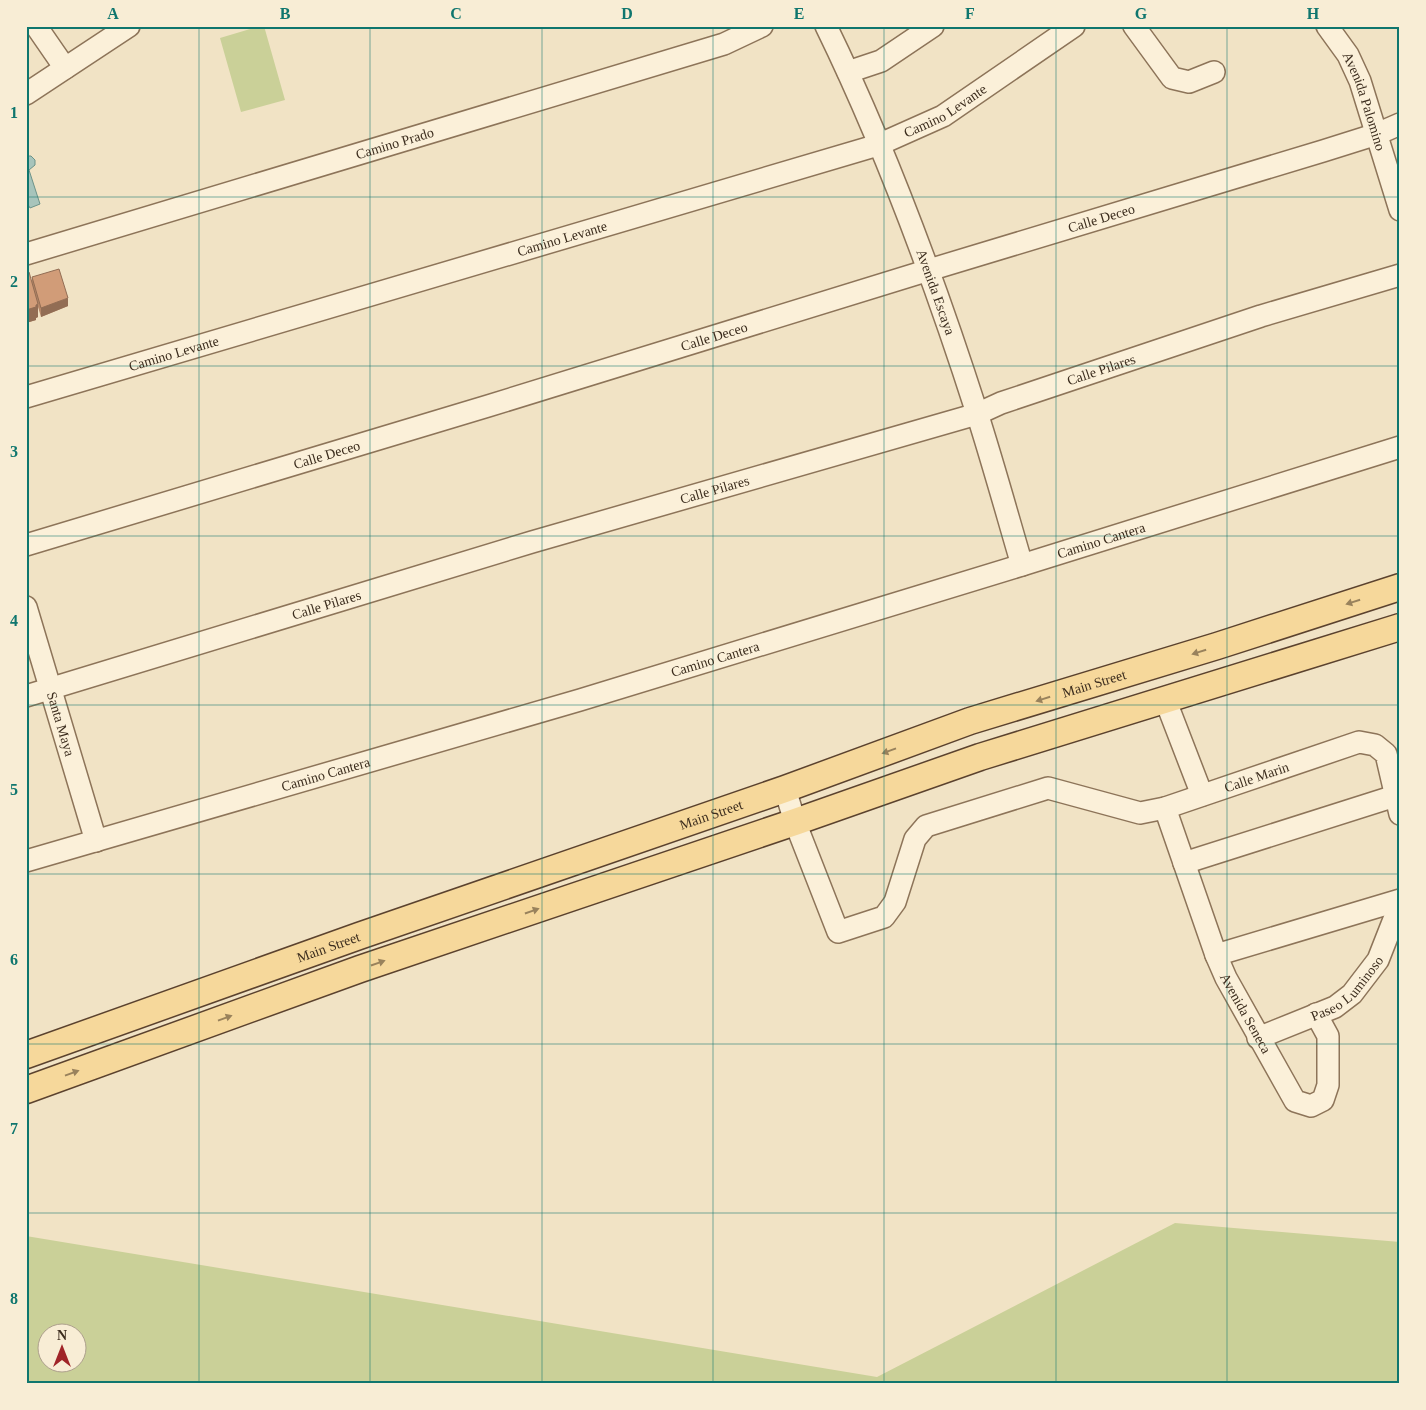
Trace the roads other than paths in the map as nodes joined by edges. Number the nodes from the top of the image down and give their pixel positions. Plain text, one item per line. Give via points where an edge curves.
1 (36, 26) edge
2 (129, 26) edge
3 (762, 26) edge
4 (826, 26) edge
5 (933, 26) edge
6 (1074, 26) edge
7 (1134, 26) edge
8 (1327, 26) edge
9 (66, 68) junction
10 (848, 72) junction
11 (1214, 72) dead end
12 (26, 94) edge
13 (1400, 124) edge
14 (1377, 134) junction
15 (878, 145) junction
16 (1400, 210) edge
17 (26, 254) edge
18 (929, 270) junction
19 (1400, 275) edge
20 (26, 397) edge
21 (977, 414) junction
22 (1400, 447) edge
23 (26, 545) edge
24 (1022, 565) junction
25 (1400, 587) edge
26 (26, 607) edge
27 (1400, 627) edge
28 (50, 688) junction
29 (26, 696) edge
30 (1165, 699) junction
31 (784, 788) junction
32 (1202, 795) junction
33 (1397, 805) edge
34 (1165, 808) junction
35 (796, 822) junction
36 (96, 841) junction
37 (26, 861) edge
38 (1184, 864) junction
39 (1400, 902) edge
40 (1216, 955) junction
41 (1316, 1014) junction
42 (1258, 1038) junction
43 (26, 1055) edge
44 (26, 1090) edge

1 - 9 street
2 - 9 street
3 - 17 street, Camino Prado via 724,44
4 - 10 street, Avenida Escaya
5 - 10 street via 881,61
6 - 15 street, Camino Levante via 944,116
7 - 11 street via 1172,78 1189,82
8 - 14 street, Avenida Palomino via 1348,55
9 - 12 street
10 - 15 street, Avenida Escaya
13 - 14 street, Calle Deceo
14 - 16 street, Avenida Palomino
14 - 18 street, Calle Deceo
15 - 18 street, Avenida Escaya
15 - 20 street, Camino Levante
18 - 21 street, Avenida Escaya
18 - 23 street, Calle Deceo
19 - 21 street, Calle Pilares via 1261,316
21 - 24 street, Avenida Escaya
21 - 28 street, Calle Pilares via 532,542
22 - 24 street, Camino Cantera
24 - 36 street, Camino Cantera via 580,700
25 -> 31 main road, Main Street via 970,722
26 - 28 street, Santa Maya
27 - 30 main road
28 - 29 street, Calle Pilares
28 - 36 street, Santa Maya
30 - 32 street
30 - 35 main road via 980,758
31 - 35 street
31 - 43 main road, Main Street
32 - 33 street, Calle Marin via 1359,742 1376,745 1386,754
32 - 34 street, Calle Marin
33 - 38 street
34 - 35 street, Calle Marin via 1140,813 1048,788 926,826 915,839 894,902 884,917 838,932
34 - 38 street, Avenida Seneca
44 -> 35 main road via 360,969
36 - 37 street, Camino Cantera
38 - 40 street, Avenida Seneca
39 - 40 street
39 - 41 street, Paseo Luminoso via 1378,960 1352,994 1335,1007
40 - 42 street, Avenida Seneca
41 - 42 street, Paseo Luminoso
41 - 42 street, Avenida Seneca via 1328,1036 1328,1086 1324,1100 1312,1106 1295,1101

